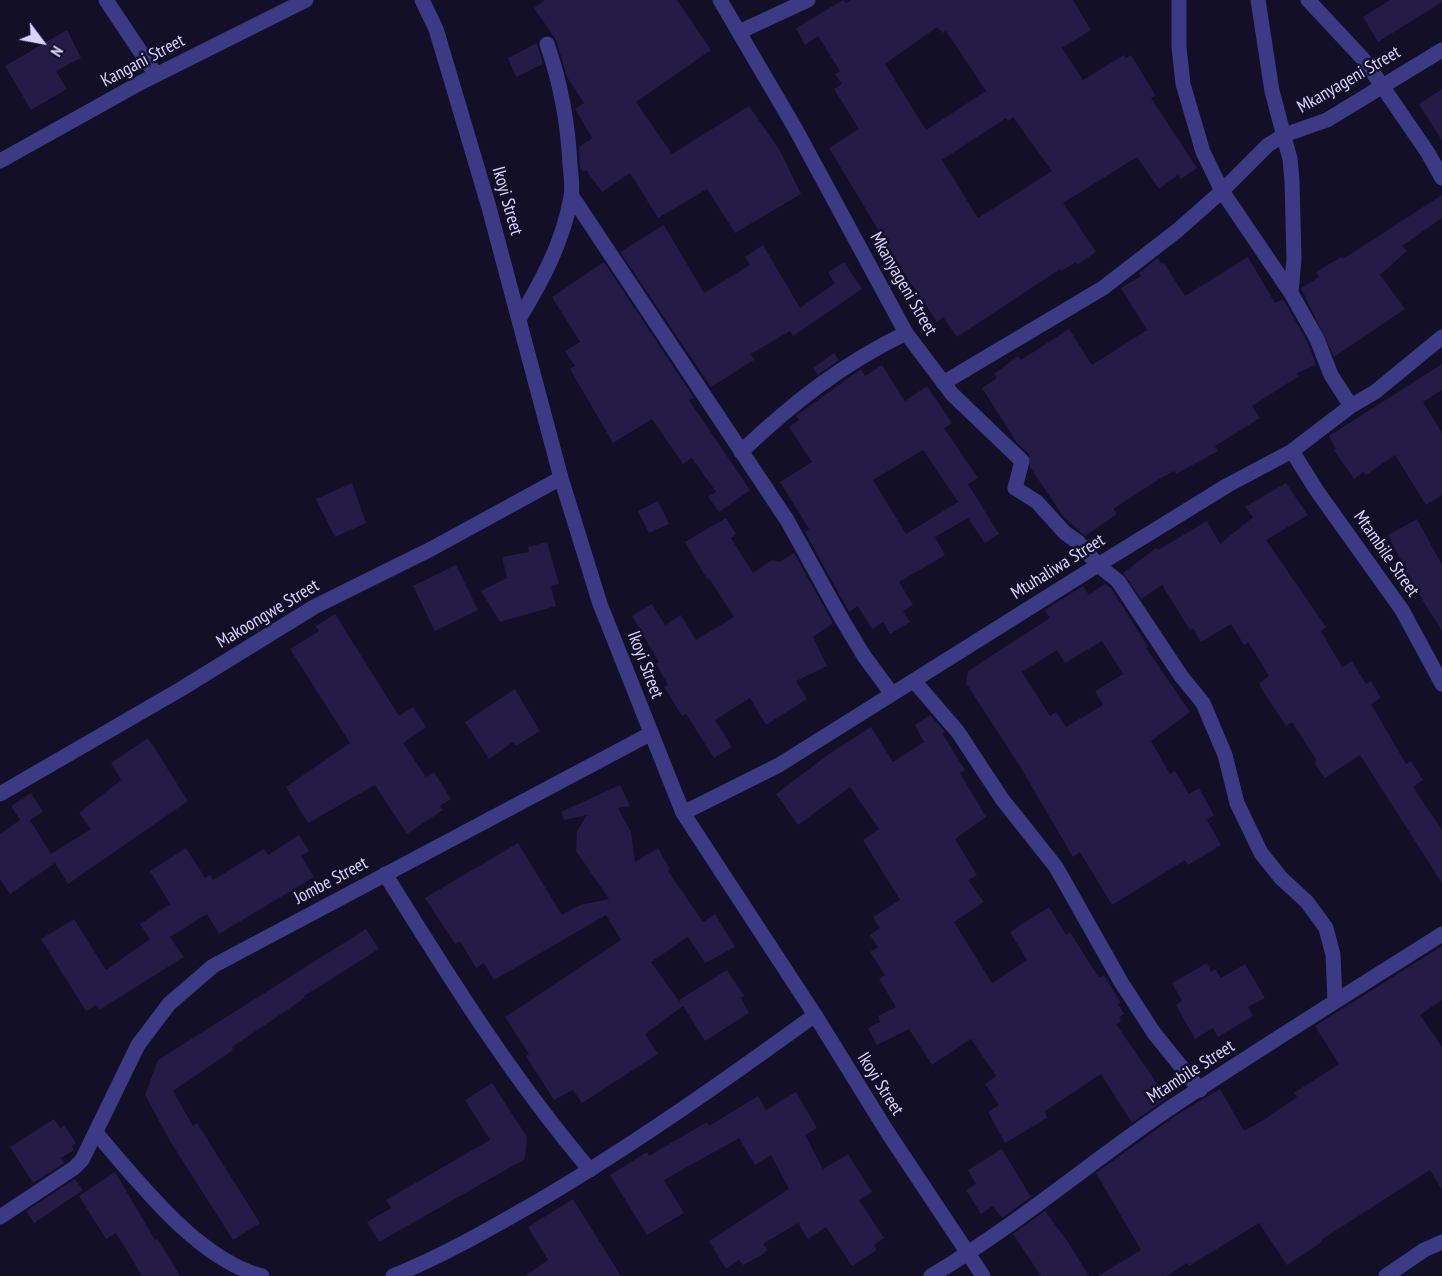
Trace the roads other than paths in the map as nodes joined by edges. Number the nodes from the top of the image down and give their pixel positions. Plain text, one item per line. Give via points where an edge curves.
1 (106, 0) edge
2 (306, 0) edge
3 (422, 0) edge
4 (720, 0) edge
5 (808, 0) edge
6 (1179, 0) edge
7 (1258, 0) edge
8 (1308, 0) edge
9 (739, 32) junction
10 (547, 44) dead end
11 (1442, 50) edge
12 (156, 75) junction
13 (1382, 86) junction
14 (1284, 135) junction
15 (0, 161) edge
16 (1442, 178) edge
17 (1222, 191) junction
18 (571, 195) junction
19 (1291, 293) junction
20 (519, 319) junction
21 (906, 333) junction
22 (1442, 337) edge
23 (943, 383) junction
24 (1351, 406) junction
25 (1292, 451) junction
26 (741, 452) junction
27 (561, 478) junction
28 (1098, 565) junction
29 (914, 681) junction
30 (1442, 684) edge
31 (892, 694) junction
32 (650, 735) junction
33 (0, 795) edge
34 (683, 813) junction
35 (385, 874) junction
36 (1442, 934) edge
37 (1335, 1000) junction
38 (815, 1015) junction
39 (1200, 1090) junction
40 (96, 1132) junction
41 (590, 1170) junction
42 (0, 1216) edge
43 (1442, 1242) edge
44 (969, 1254) junction
45 (262, 1276) edge
46 (393, 1276) edge
47 (931, 1276) edge
48 (983, 1276) edge
49 (1386, 1276) edge

1 - 12 street
2 - 12 street, Kangani Street
3 - 20 street, Ikoyi Street via 436,29
4 - 9 street, Mkanyageni Street
5 - 9 street
6 - 17 street via 1184,84 1203,152
7 - 14 street via 1274,102
8 - 13 street via 1365,61
9 - 21 street, Mkanyageni Street
10 - 18 street via 559,77 569,128
11 - 13 street, Mkanyageni Street
12 - 15 street, Kangani Street
13 - 14 street, Mkanyageni Street via 1327,120
13 - 16 street
14 - 17 street, Mkanyageni Street via 1268,145
14 - 19 street via 1292,181
17 - 19 street
17 - 23 street, Mkanyageni Street via 1103,288
18 - 20 street via 549,266
18 - 26 street
19 - 24 street via 1317,339 1331,375
20 - 27 street, Ikoyi Street
21 - 23 street, Mkanyageni Street
21 - 26 street via 862,354 786,409
22 - 24 street, Mtuhaliwa Street via 1375,392
23 - 28 street via 1022,461 1015,488 1037,502
24 - 25 street, Mtuhaliwa Street
25 - 28 street, Mtuhaliwa Street via 1228,485
25 - 30 street, Mtambile Street via 1402,610
26 - 31 street via 787,520 864,656
27 - 32 street, Ikoyi Street via 600,604
27 - 33 street, Makoongwe Street via 315,607
28 - 29 street, Mtuhaliwa Street
28 - 37 street via 1118,581 1203,703 1225,755 1237,803 1261,853 1326,928 1333,955
29 - 31 street, Mtuhaliwa Street
29 - 39 street via 958,732 1002,799 1056,867 1121,982 1154,1033
31 - 34 street, Mtuhaliwa Street via 779,765
32 - 34 street, Ikoyi Street
32 - 35 street, Jombe Street
34 - 38 street, Ikoyi Street
35 - 40 street, Jombe Street via 213,966 169,1004 138,1045
35 - 41 street via 483,1030
36 - 37 street, Mtambile Street
37 - 39 street, Mtambile Street
38 - 41 street
38 - 44 street, Ikoyi Street
39 - 44 street, Mtambile Street
40 - 42 street, Jombe Street via 74,1168
40 - 45 street via 134,1177 199,1242 242,1271
41 - 46 street via 448,1253
43 - 49 street
44 - 47 street, Mtambile Street
44 - 48 street, Ikoyi Street

